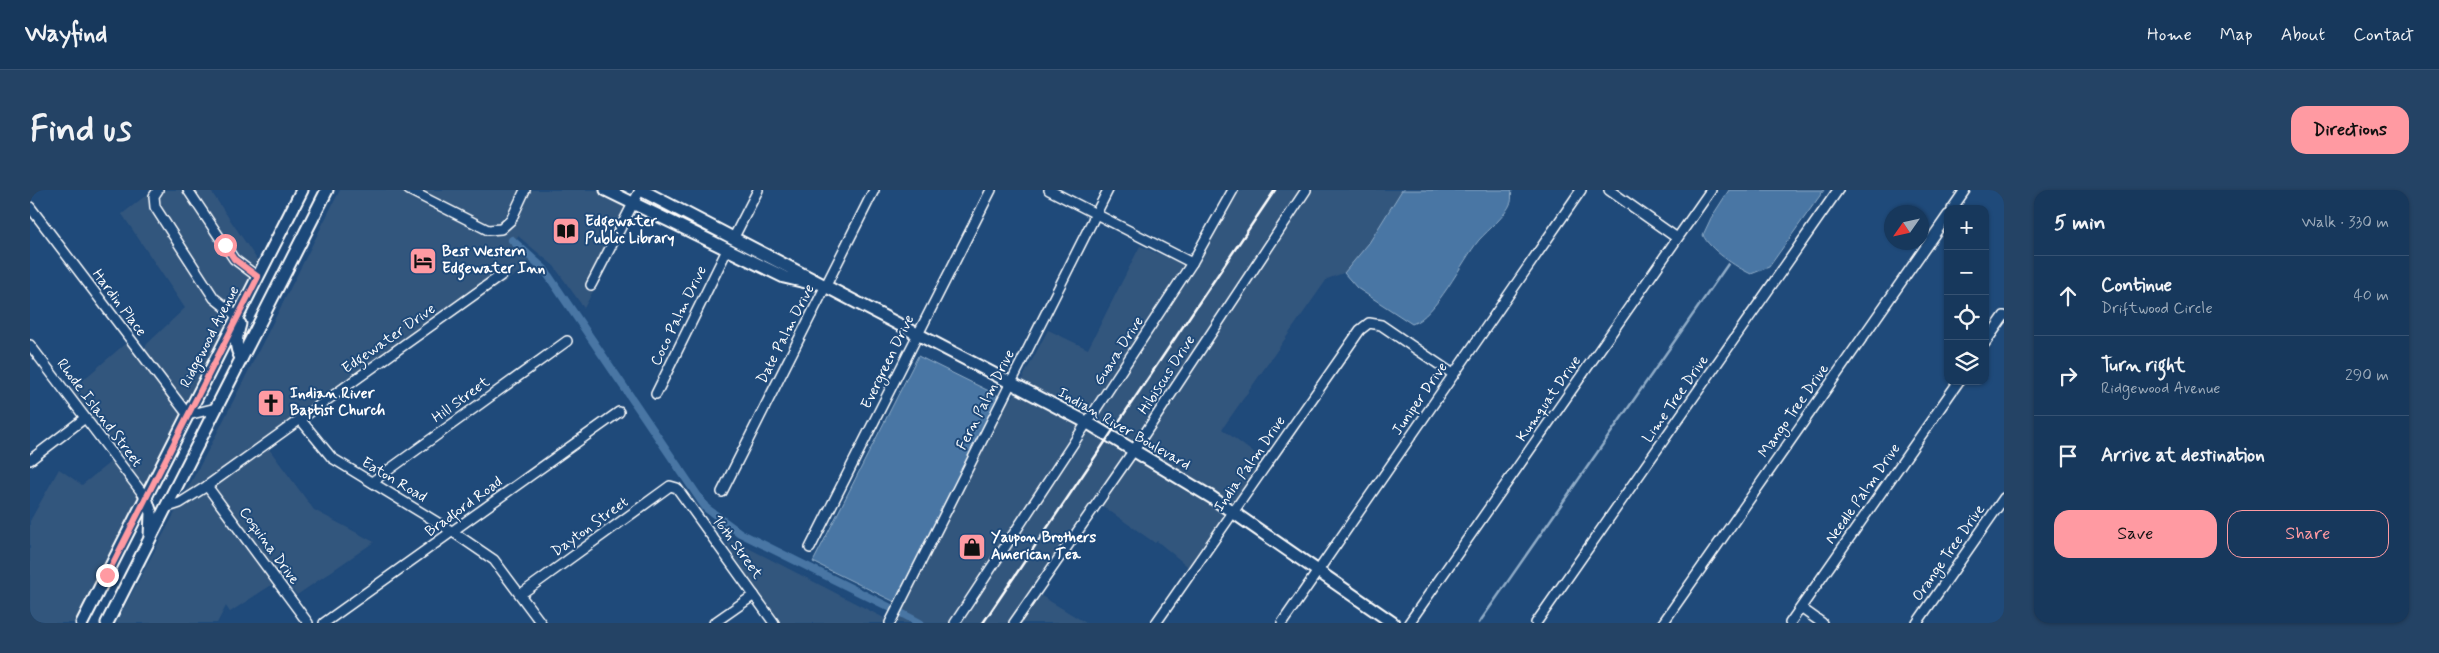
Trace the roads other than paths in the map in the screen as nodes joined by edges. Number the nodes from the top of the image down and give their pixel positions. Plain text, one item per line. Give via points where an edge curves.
1 (158, 190) edge
2 (188, 190) edge
3 (302, 190) edge
4 (327, 190) edge
5 (409, 190) edge
6 (525, 190) edge
7 (606, 190) edge
8 (640, 190) edge
9 (758, 190) edge
10 (874, 190) edge
11 (992, 190) edge
12 (1049, 190) edge
13 (1108, 190) edge
14 (1233, 190) edge
15 (1306, 190) edge
16 (1581, 190) edge
17 (1609, 190) edge
18 (1711, 190) edge
19 (1838, 190) edge
20 (1965, 190) edge
21 (632, 204) junction
22 (1955, 205) edge
23 (30, 207) edge
24 (1096, 214) junction
25 (1944, 221) edge
26 (734, 237) junction
27 (1677, 238) junction
28 (727, 250) junction
29 (1192, 263) junction
30 (504, 274) dead end
31 (258, 277) junction
32 (591, 285) dead end
33 (825, 286) junction
34 (245, 303) junction
35 (2004, 316) edge
36 (238, 317) junction
37 (916, 334) junction
38 (1987, 340) edge
39 (567, 341) dead end
40 (30, 345) edge
41 (242, 358) junction
42 (1453, 374) junction
43 (1010, 383) junction
44 (1956, 385) edge
45 (656, 394) dead end
46 (216, 408) junction
47 (619, 412) dead end
48 (188, 415) junction
49 (85, 418) junction
50 (300, 419) junction
51 (1088, 423) junction
52 (1134, 450) junction
53 (30, 460) edge
54 (372, 482) junction
55 (207, 486) junction
56 (677, 488) joint
57 (722, 492) dead end
58 (146, 498) junction
59 (2004, 498) edge
60 (165, 508) junction
61 (1233, 512) junction
62 (453, 532) junction
63 (150, 539) junction
64 (810, 548) dead end
65 (1318, 571) junction
66 (521, 594) junction
67 (754, 595) junction
68 (1801, 608) junction
69 (82, 623) edge
70 (107, 623) edge
71 (308, 623) edge
72 (324, 623) edge
73 (541, 623) edge
74 (714, 623) edge
75 (774, 623) edge
76 (890, 623) edge
77 (955, 623) edge
78 (1014, 623) edge
79 (1156, 623) edge
80 (1282, 623) edge
81 (1393, 623) edge
82 (1410, 623) edge
83 (1536, 623) edge
84 (1663, 623) edge
85 (1790, 623) edge
86 (1822, 623) edge
87 (1917, 623) edge

1 - 36 street via 154,196 155,207 214,298
2 - 31 street via 234,259
3 - 31 main road, Ridgewood Avenue
4 - 41 main road
5 - 6 street via 488,230 501,229 511,220
7 - 21 main road
8 - 21 street
8 - 26 main road
9 - 26 street
10 - 33 street, Date Palm Drive
11 - 37 street, Evergreen Drive
12 - 24 street
13 - 24 street, Fern Palm Drive
14 - 29 street, Guava Drive
15 - 52 street, Hibiscus Drive
16 - 42 street, Juniper Drive
17 - 27 street
18 - 27 street, Kumquat Drive
19 - 83 street, Lime Tree Drive
20 - 22 street
21 - 28 main road
21 - 32 street
23 - 48 street, Hardin Place
24 - 29 street
24 - 43 street, Fern Palm Drive
25 - 84 street, Mango Tree Drive
26 - 33 main road
27 - 82 street, Kumquat Drive
28 - 33 main road via 784,277
28 - 45 street, Coco Palm Drive
29 - 51 street, Guava Drive
30 - 50 street, Edgewater Drive
31 - 34 main road, Ridgewood Avenue
33 - 37 main road, Indian River Boulevard
33 - 57 street, Date Palm Drive
34 - 36 main road, Ridgewood Avenue
34 - 41 main road via 236,339 236,349
35 - 38 street
36 - 48 main road, Ridgewood Avenue
37 - 43 main road, Indian River Boulevard
37 - 64 street, Evergreen Drive
39 - 54 street, Hill Street
40 - 49 street, Rhode Island Street
41 - 46 main road
42 - 61 street, India Palm Drive via 1381,325 1369,323 1360,330
42 - 65 street, Juniper Drive
43 - 51 main road, Indian River Boulevard
43 - 76 street, Fern Palm Drive
44 - 68 street, Needle Palm Drive
46 - 48 street
46 - 60 main road
47 - 62 street, Bradford Road
48 - 58 main road, Ridgewood Avenue
49 - 53 street
49 - 58 street, Rhode Island Street
50 - 54 street, Eaton Road via 332,458
50 - 55 street, Edgewater Drive
51 - 52 main road, Indian River Boulevard
51 - 77 street, Guava Drive
52 - 61 main road, Indian River Boulevard
52 - 78 street, Hibiscus Drive
54 - 62 street, Eaton Road
55 - 60 street, Edgewater Drive via 180,503
55 - 71 street, Coquina Drive
56 - 66 street, Dayton Street via 670,486
56 - 67 street, 16th Street
58 - 63 main road via 151,513
58 - 69 main road, Ridgewood Avenue
59 - 87 street, Orange Tree Drive
60 - 63 main road
61 - 65 main road, Indian River Boulevard
61 - 79 street, India Palm Drive
62 - 66 street, Eaton Road via 494,560
62 - 72 street, Bradford Road
63 - 70 main road
65 - 80 street, Juniper Drive
65 - 81 main road, Indian River Boulevard
66 - 73 street, Eaton Road
67 - 74 street
67 - 75 street, 16th Street
68 - 85 street, Needle Palm Drive
68 - 86 street

